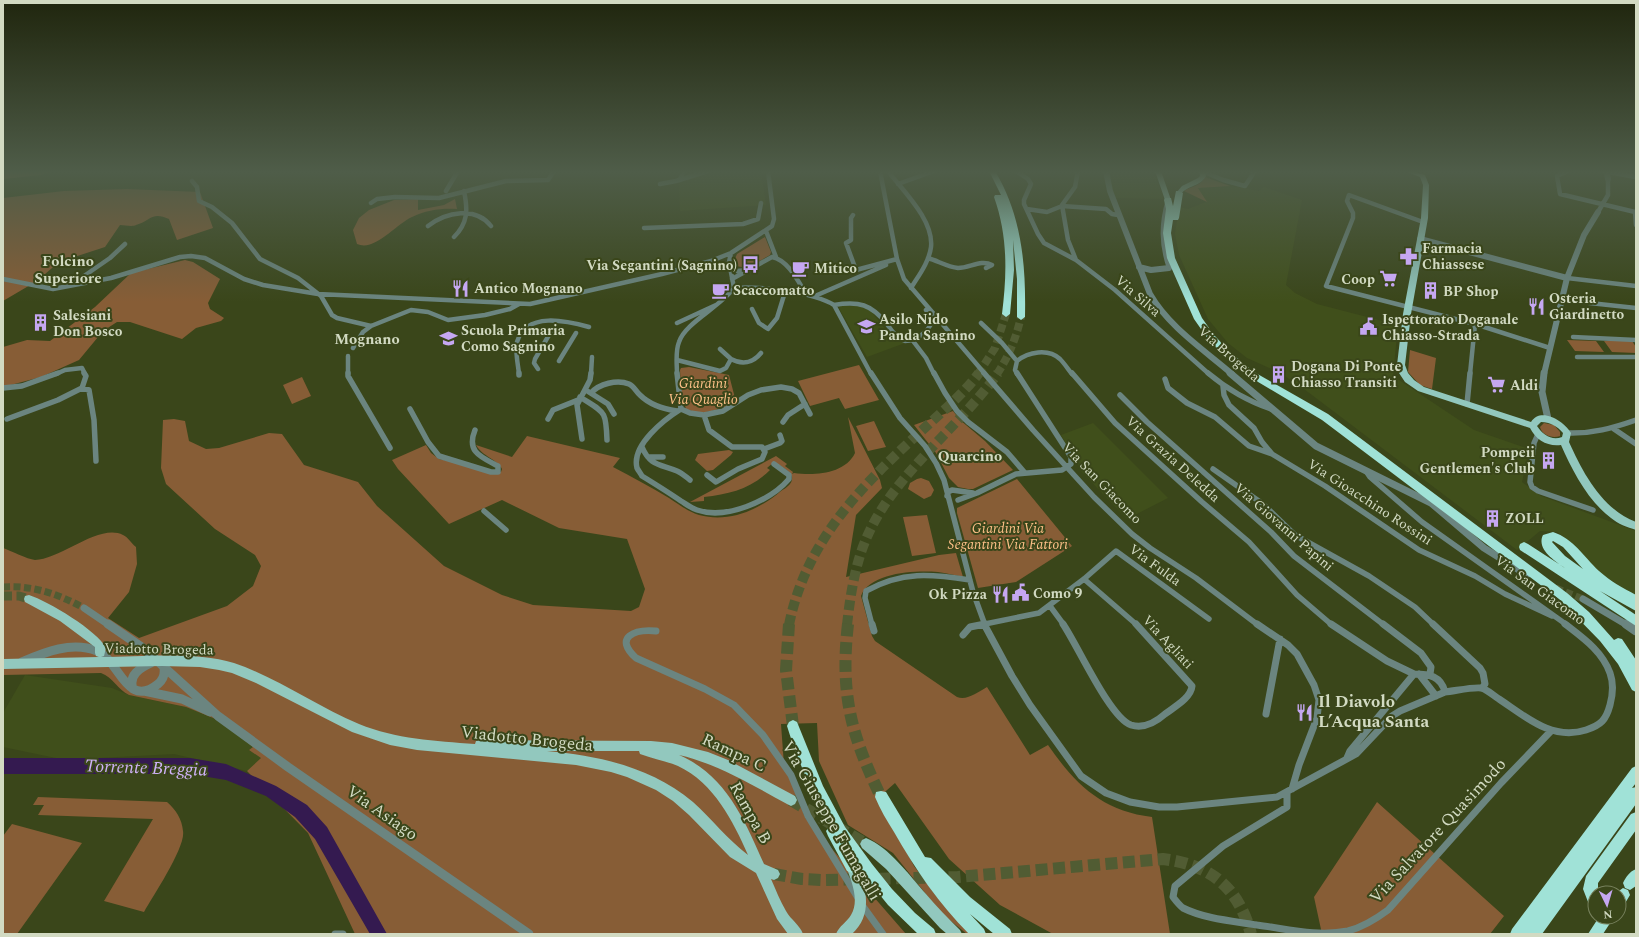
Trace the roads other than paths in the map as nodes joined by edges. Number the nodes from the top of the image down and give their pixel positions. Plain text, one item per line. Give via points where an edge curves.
1 (1118, 214) edge
2 (222, 215) edge
3 (453, 215) edge
4 (467, 215) edge
5 (472, 215) edge
6 (759, 215) edge
7 (773, 215) edge
8 (853, 215) dead end
9 (889, 215) edge
10 (922, 215) edge
11 (1004, 215) edge
12 (1012, 215) edge
13 (1030, 215) edge
14 (1063, 215) edge
15 (1165, 215) edge
16 (1169, 215) edge
17 (1175, 215) edge
18 (1353, 215) edge
19 (1402, 215) edge
20 (1424, 215) edge
21 (1596, 215) edge
22 (1635, 215) edge
23 (1423, 222) junction
24 (1636, 225) edge
25 (428, 226) dead end
26 (491, 226) dead end
27 (644, 228) dead end
28 (766, 231) junction
29 (454, 237) dead end
30 (1420, 239) junction
31 (125, 244) dead end
32 (731, 253) junction
33 (776, 257) junction
34 (928, 258) junction
35 (897, 259) junction
36 (1076, 260) junction
37 (730, 267) junction
38 (1139, 267) junction
39 (986, 268) dead end
40 (1169, 268) junction
41 (750, 270) junction
42 (1567, 278) junction
43 (3, 279) edge
44 (732, 279) junction
45 (907, 283) junction
46 (1636, 286) edge
47 (68, 287) junction
48 (734, 288) junction
49 (911, 288) junction
50 (785, 292) junction
51 (318, 294) junction
52 (806, 294) junction
53 (815, 296) junction
54 (1562, 300) junction
55 (724, 301) junction
56 (520, 304) junction
57 (834, 305) junction
58 (1408, 307) junction
59 (1636, 308) edge
60 (752, 309) dead end
61 (1006, 314) tunnel mouth
62 (1021, 317) tunnel mouth
63 (677, 323) dead end
64 (981, 323) dead end
65 (1475, 324) junction
66 (371, 326) junction
67 (589, 327) dead end
68 (557, 331) dead end
69 (576, 333) dead end
70 (1573, 337) dead end
71 (1636, 340) edge
72 (913, 341) junction
73 (353, 348) dead end
74 (1550, 348) junction
75 (720, 349) dead end
76 (761, 353) dead end
77 (348, 356) dead end
78 (592, 357) dead end
79 (1577, 357) dead end
80 (1636, 357) edge
81 (731, 359) junction
82 (677, 360) junction
83 (559, 361) dead end
84 (1017, 361) junction
85 (538, 369) dead end
86 (519, 375) dead end
87 (1165, 379) dead end
88 (1223, 386) junction
89 (3, 388) edge
90 (82, 388) junction
91 (1279, 390) junction
92 (585, 391) junction
93 (591, 393) junction
94 (1120, 395) dead end
95 (579, 399) junction
96 (805, 404) junction
97 (1467, 404) junction
98 (410, 409) dead end
99 (679, 410) junction
100 (782, 411) dead end
101 (1275, 411) junction
102 (614, 414) dead end
103 (810, 414) dead end
104 (704, 415) junction
105 (788, 415) junction
106 (548, 419) dead end
107 (1548, 419) junction
108 (7, 420) dead end
109 (1636, 420) edge
110 (783, 422) dead end
111 (1533, 426) junction
112 (1614, 429) junction
113 (475, 430) dead end
114 (1538, 434) junction
115 (780, 435) dead end
116 (1565, 437) junction
117 (582, 439) dead end
118 (607, 440) dead end
119 (1548, 440) junction
120 (1636, 444) edge
121 (642, 447) junction
122 (390, 448) dead end
123 (764, 449) junction
124 (1272, 454) junction
125 (646, 456) junction
126 (663, 457) dead end
127 (96, 461) dead end
128 (1573, 461) junction
129 (774, 464) dead end
130 (1068, 467) junction
131 (1213, 468) dead end
132 (1365, 469) junction
133 (1024, 473) junction
134 (707, 475) dead end
135 (690, 480) dead end
136 (944, 480) junction
137 (956, 491) junction
138 (977, 493) junction
139 (947, 497) junction
140 (957, 500) junction
141 (1593, 510) dead end
142 (484, 511) dead end
143 (954, 520) junction
144 (1636, 526) edge
145 (506, 530) dead end
146 (1524, 547) dead end
147 (1529, 574) junction
148 (1084, 579) junction
149 (970, 580) junction
150 (30, 598) tunnel mouth
151 (1636, 600) edge
152 (1582, 602) junction
153 (1050, 606) junction
154 (1636, 606) edge
155 (84, 608) tunnel mouth
156 (1556, 616) junction
157 (1209, 619) dead end
158 (1636, 621) edge
159 (984, 624) junction
160 (656, 631) dead end
161 (874, 631) dead end
162 (1636, 631) edge
163 (963, 635) dead end
164 (1280, 639) junction
165 (100, 653) junction
166 (3, 664) edge
167 (162, 666) junction
168 (3, 669) edge
169 (1636, 670) edge
170 (1417, 674) junction
171 (1430, 674) junction
172 (1636, 686) edge
173 (1482, 688) junction
174 (133, 689) junction
175 (144, 691) junction
176 (1445, 692) junction
177 (1436, 696) junction
178 (1266, 714) dead end
179 (218, 716) junction
180 (793, 726) tunnel mouth
181 (1551, 732) junction
182 (417, 745) junction
183 (613, 746) junction
184 (1347, 759) junction
185 (1636, 772) edge
186 (810, 776) junction
187 (1290, 790) junction
188 (1636, 793) edge
189 (881, 797) tunnel mouth
190 (790, 800) tunnel mouth
191 (1636, 819) edge
192 (906, 841) junction
193 (866, 844) tunnel mouth
194 (852, 866) joint
195 (774, 874) tunnel mouth
196 (1590, 885) edge
197 (1600, 925) edge
198 (335, 934) edge
199 (344, 934) edge
200 (528, 934) edge
201 (797, 934) edge
202 (842, 934) edge
203 (883, 934) edge
204 (929, 934) edge
205 (956, 934) edge
206 (979, 934) edge
207 (1004, 934) edge
208 (1517, 934) edge
209 (1532, 934) edge
210 (1594, 934) edge

1 - 38 street, Via Brogeda
2 - 51 street via 232,223 260,258 298,278
3 - 25 street via 442,216
4 - 29 street via 463,227
5 - 26 street via 485,219
6 - 27 street via 758,219 743,224
7 - 28 street via 772,226
8 - 35 street via 850,218 851,240 846,243 856,270
9 - 35 street, Via San Giacomo
10 - 34 street via 930,230 932,246
11 - 61 highway via 1010,246 1010,281
12 - 62 highway via 1018,247
13 - 36 street, Via Silva via 1041,240
14 - 36 street via 1066,234
15 - 40 street via 1161,239
16 - 91 highway via 1167,233 1169,252 1192,309 1211,337 1226,353 1248,372
17 - 152 highway via 1172,235 1178,262 1195,301 1218,337 1238,357 1267,378 1324,410
18 - 58 street via 1326,286
19 - 23 street
20 - 23 main road
21 - 42 street via 1584,235
22 - 24 street
23 - 30 main road
28 - 32 street
28 - 33 street
30 - 42 street
30 - 58 main road
31 - 47 street via 86,276
32 - 37 street
32 - 56 street via 662,274 538,303
33 - 41 street
33 - 52 street via 788,268
34 - 39 street via 959,268 982,263 992,265
34 - 49 street
35 - 45 street, Via San Giacomo
35 - 53 street
36 - 88 street, Via Silva via 1115,290
37 - 41 street via 737,271
37 - 44 street
38 - 40 street via 1152,270
38 - 101 street, Via Brogeda via 1160,311
40 - 91 highway via 1191,317 1211,343 1243,372
41 - 44 street
42 - 46 street
42 - 54 street
43 - 47 street via 53,289
44 - 48 street
45 - 49 street, Via San Giacomo
45 - 72 street via 907,287 934,320
47 - 51 street via 112,278 191,256 205,258 244,279 263,285
48 - 50 street via 753,287
48 - 55 street
49 - 130 street, Via San Giacomo
50 - 52 street
50 - 60 street via 772,327 768,329 759,323
51 - 56 street
51 - 66 street via 332,315
52 - 53 street
53 - 57 street
54 - 59 street
54 - 74 street
55 - 63 street
55 - 82 street via 683,336 678,343
56 - 66 street via 484,315 448,320 428,312 411,310
57 - 72 street via 852,304 871,308 883,318 896,336 907,342
57 - 136 street via 878,386 900,418 931,454
58 - 65 street
58 - 97 main road via 1401,365 1405,376 1415,386
64 - 84 street
65 - 74 street
65 - 97 street
66 - 73 street via 363,332
67 - 86 street via 563,320 532,324 518,339
68 - 85 street via 549,335 534,363
69 - 83 street
70 - 71 street
72 - 133 street via 924,353 941,388 956,410 974,428 1005,450
74 - 107 street via 1542,381
75 - 81 street
76 - 81 street via 749,362
77 - 122 street via 348,376
78 - 92 street via 590,380
79 - 80 street
81 - 82 street via 725,369 720,371
82 - 99 street
84 - 130 street via 1014,367 1018,376 1071,457 1072,462
84 - 170 street, Via Grazia Deledda via 1043,352 1056,355 1115,423 1249,542 1297,595 1333,626 1387,661
87 - 124 street via 1168,388 1188,403 1215,417 1249,446
88 - 101 street, Via Silva
88 - 124 street, Via Gioacchino Rossini via 1224,395 1230,405 1254,428
89 - 90 street via 22,386 65,370 82,368 86,376
90 - 108 street
90 - 127 street via 89,390 94,420
91 - 147 highway via 1326,417
92 - 93 street
92 - 95 street
93 - 99 street via 601,386 626,383 654,405 668,411
93 - 102 street via 608,404
94 - 171 street, Via Giovanni Papini via 1294,556 1421,653 1431,666
95 - 106 street via 553,410
95 - 117 street via 577,412
95 - 118 street via 605,415
96 - 103 street
96 - 104 street via 799,393 794,390 776,387 754,393 723,411
96 - 105 street
97 - 111 main road
98 - 113 street via 428,442 440,456 498,472 498,466 482,458 471,446 470,438
99 - 104 street
99 - 121 street via 658,425
100 - 105 street
101 - 132 street, Via Brogeda via 1316,446
104 - 123 street via 709,430 732,447 752,445
105 - 110 street
107 - 111 main road via 1536,420
107 - 116 main road via 1558,423
109 - 112 street
111 - 114 main road
112 - 116 street
112 - 120 street
114 - 119 main road
114 - 141 street via 1533,446 1530,482 1532,487
115 - 123 street via 780,443
116 - 119 main road via 1554,442
116 - 128 main road
119 - 128 main road
121 - 125 street
121 - 129 street via 637,464 639,473 701,512 730,511 772,494 790,476
123 - 134 street via 762,459 738,469 720,482
124 - 156 street, Via Gioacchino Rossini via 1419,550 1475,576 1543,613
125 - 126 street
125 - 135 street via 659,466 677,471
128 - 144 main road via 1602,505 1618,518
130 - 133 street via 1056,471
130 - 164 street, Via San Giacomo via 1132,534
131 - 173 street via 1263,504 1295,535 1369,576 1415,607 1480,668 1485,678
132 - 147 street, Via Brogeda via 1430,503 1484,548
132 - 156 street, Via San Giacomo via 1370,478 1422,522
133 - 138 street via 1013,475
136 - 137 street
136 - 139 street
137 - 138 street
137 - 139 street via 949,491
137 - 140 street via 960,497
138 - 140 street
139 - 140 street via 952,501
139 - 143 street
140 - 143 street
142 - 145 street
143 - 149 street
146 - 158 highway
147 - 172 highway via 1563,596 1589,619 1620,658
148 - 153 street, Via Fulda
148 - 153 street, Via Agliati via 1135,623 1192,686 1190,693 1162,717 1140,726 1128,724 1123,720 1112,707 1077,646
148 - 157 street, Via Fulda via 1116,551
149 - 159 street
149 - 161 street via 934,574 913,575 871,588 866,591 865,598
150 - 165 main road via 64,618 99,644
151 - 154 highway via 1598,577 1563,540 1556,537 1549,537 1546,540 1552,552 1561,559
152 - 162 street via 1610,613
152 - 169 highway via 1616,640
153 - 159 street, Via Fulda via 1033,615
155 - 167 street, Via Asiago via 143,648
156 - 181 street, Via San Giacomo via 1586,640 1602,657 1612,679 1613,693 1609,711 1602,722 1576,733
159 - 163 street, Via Fulda via 970,626
159 - 187 street via 1030,705 1072,765 1082,776 1106,793 1143,805 1177,807 1277,797
160 - 203 street, Via Giuseppe Fumagalli via 638,630 631,633 626,647 630,654 705,689 734,706 764,735 791,775 808,816 868,916
164 - 178 street
164 - 187 street, Via San Giacomo via 1293,649 1301,660 1319,700 1317,718
165 - 168 street via 86,648 59,648
165 - 174 street
166 - 182 main road, Viadotto Brogeda via 168,661 219,665 260,679 356,728 390,740
167 - 174 street via 147,665 136,672 131,681
167 - 175 street via 165,673 161,680 153,688
167 - 179 street, Via Asiago
170 - 171 street
170 - 177 street
170 - 184 street via 1350,751
171 - 176 street via 1442,682
173 - 176 street
173 - 181 street
174 - 175 street
175 - 179 street, Via Asiago via 182,699
176 - 177 street
177 - 184 street via 1392,716 1356,754
179 - 200 street, Via Asiago via 288,768
180 - 186 highway
181 - 187 street, Via Salvatore Quasimodo via 1501,783 1388,910 1363,928 1329,934 1312,933 1217,918 1180,906 1173,897 1175,886 1224,846 1287,807
182 - 183 main road, Viadotto Brogeda
182 - 195 main road, Viadotto Brogeda via 585,761 632,772 660,785 686,804 744,861 764,872
183 - 190 main road, Rampa C via 666,747 700,754 724,763
183 - 201 main road, Rampa B via 661,754 693,768 709,780 722,794 742,828 781,915
184 - 187 street
185 - 208 highway
186 - 194 highway via 836,838
186 - 204 highway via 852,850 894,901
188 - 209 highway
189 - 192 highway
191 - 196 highway
192 - 206 highway via 940,892
192 - 207 highway via 965,902
193 - 205 main road via 892,863 930,909
194 - 202 main road via 861,888 861,905 849,929
197 - 210 highway
198 - 199 street

